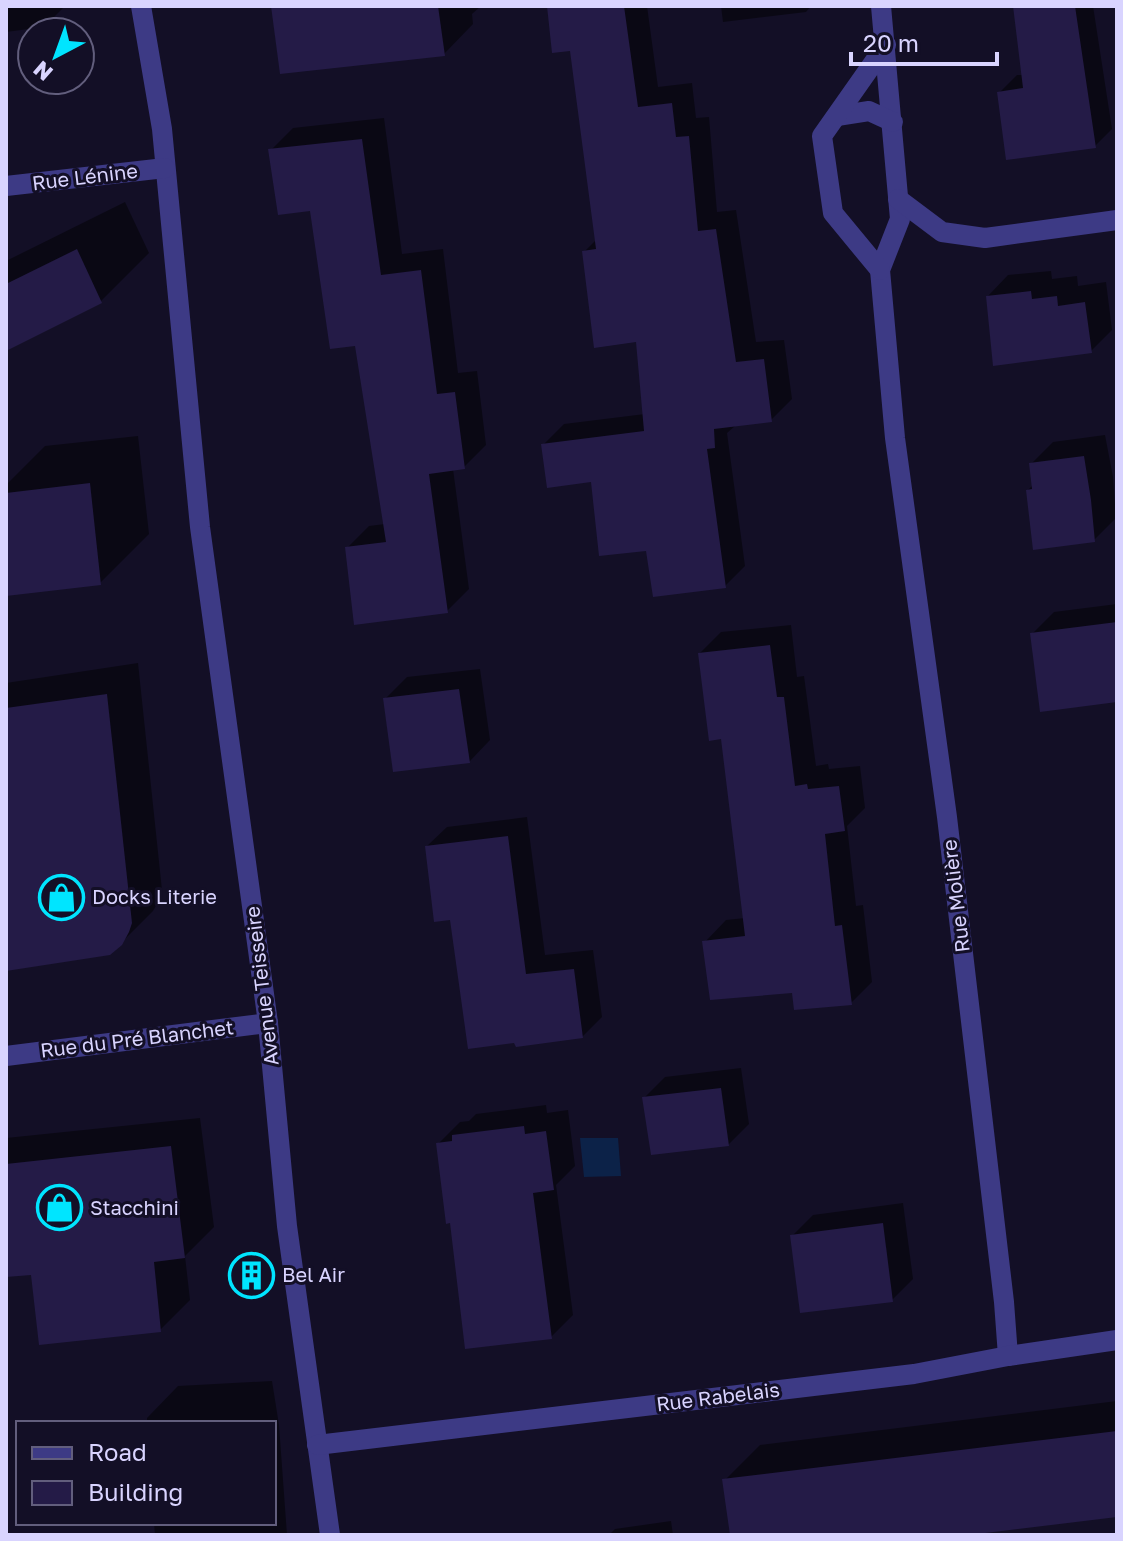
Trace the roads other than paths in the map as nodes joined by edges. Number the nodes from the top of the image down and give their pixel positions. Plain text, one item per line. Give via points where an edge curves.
1 (141, 6) edge
2 (881, 6) edge
3 (886, 45) junction
4 (837, 116) junction
5 (893, 122) junction
6 (165, 168) junction
7 (6, 186) edge
8 (898, 199) junction
9 (1117, 220) edge
10 (880, 270) junction
11 (268, 1023) junction
12 (6, 1056) edge
13 (1117, 1340) edge
14 (1008, 1356) junction
15 (317, 1445) junction
16 (330, 1535) edge

1 - 6 street, Avenue Teisseire
2 - 3 street
3 - 4 street
3 - 5 street
4 - 5 street via 869,111
4 - 10 street via 822,136 833,213
5 - 8 street
6 - 7 street, Rue Lénine
6 - 11 street, Avenue Teisseire via 200,527
8 - 9 street via 942,232 985,238
8 - 10 street via 900,219
10 - 14 street, Rue Molière via 895,438 947,817
11 - 12 street, Rue du Pré Blanchet
11 - 15 street, Avenue Teisseire via 283,1196
13 - 14 street, Rue Rabelais
14 - 15 street, Rue Rabelais via 914,1374
15 - 16 street, Avenue Teisseire

